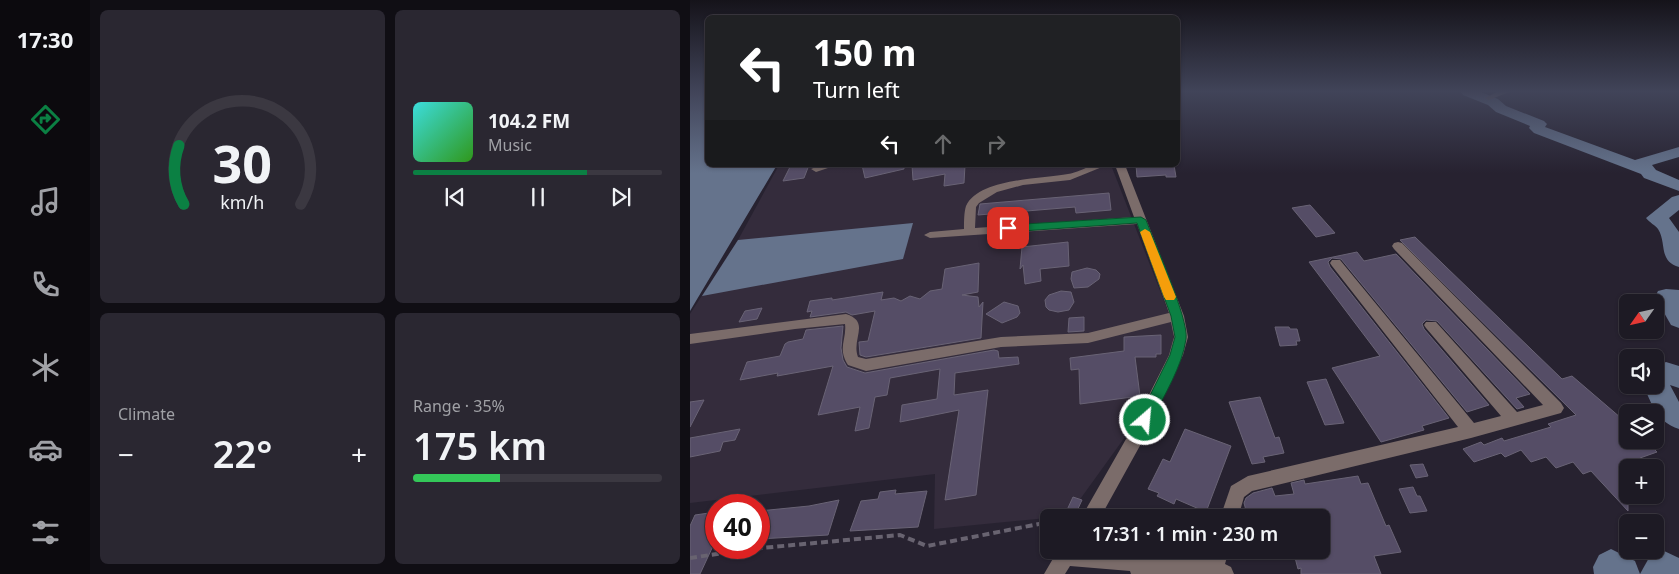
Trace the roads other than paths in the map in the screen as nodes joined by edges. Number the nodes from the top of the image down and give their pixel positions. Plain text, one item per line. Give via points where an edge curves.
1 (824, 167) edge
2 (1097, 167) edge
3 (1121, 167) edge
4 (816, 169) dead end
5 (1141, 220) junction
6 (970, 231) junction
7 (930, 235) dead end
8 (1398, 246) dead end
9 (1336, 262) dead end
10 (1177, 316) junction
11 (1431, 325) dead end
12 (690, 339) edge
13 (1514, 420) junction
14 (1471, 431) junction
15 (1095, 509) edge
16 (1231, 509) edge
17 (1063, 559) edge
18 (1096, 559) edge
19 (1219, 564) edge
20 (1140, 568) edge
21 (1054, 574) edge

1 - 4 street
2 - 6 street via 1077,176 1022,182 994,190 971,207
3 - 5 street
5 - 6 street
5 - 10 street
6 - 7 street
8 - 13 street via 1556,408
9 - 14 street
10 - 12 street via 1088,338 1001,342 859,365 848,354 853,324 846,319
10 - 15 street via 1181,337 1176,355 1136,437
11 - 13 street
13 - 14 street
14 - 16 street via 1248,484 1236,492
17 - 21 street
18 - 20 street
19 - 20 street

